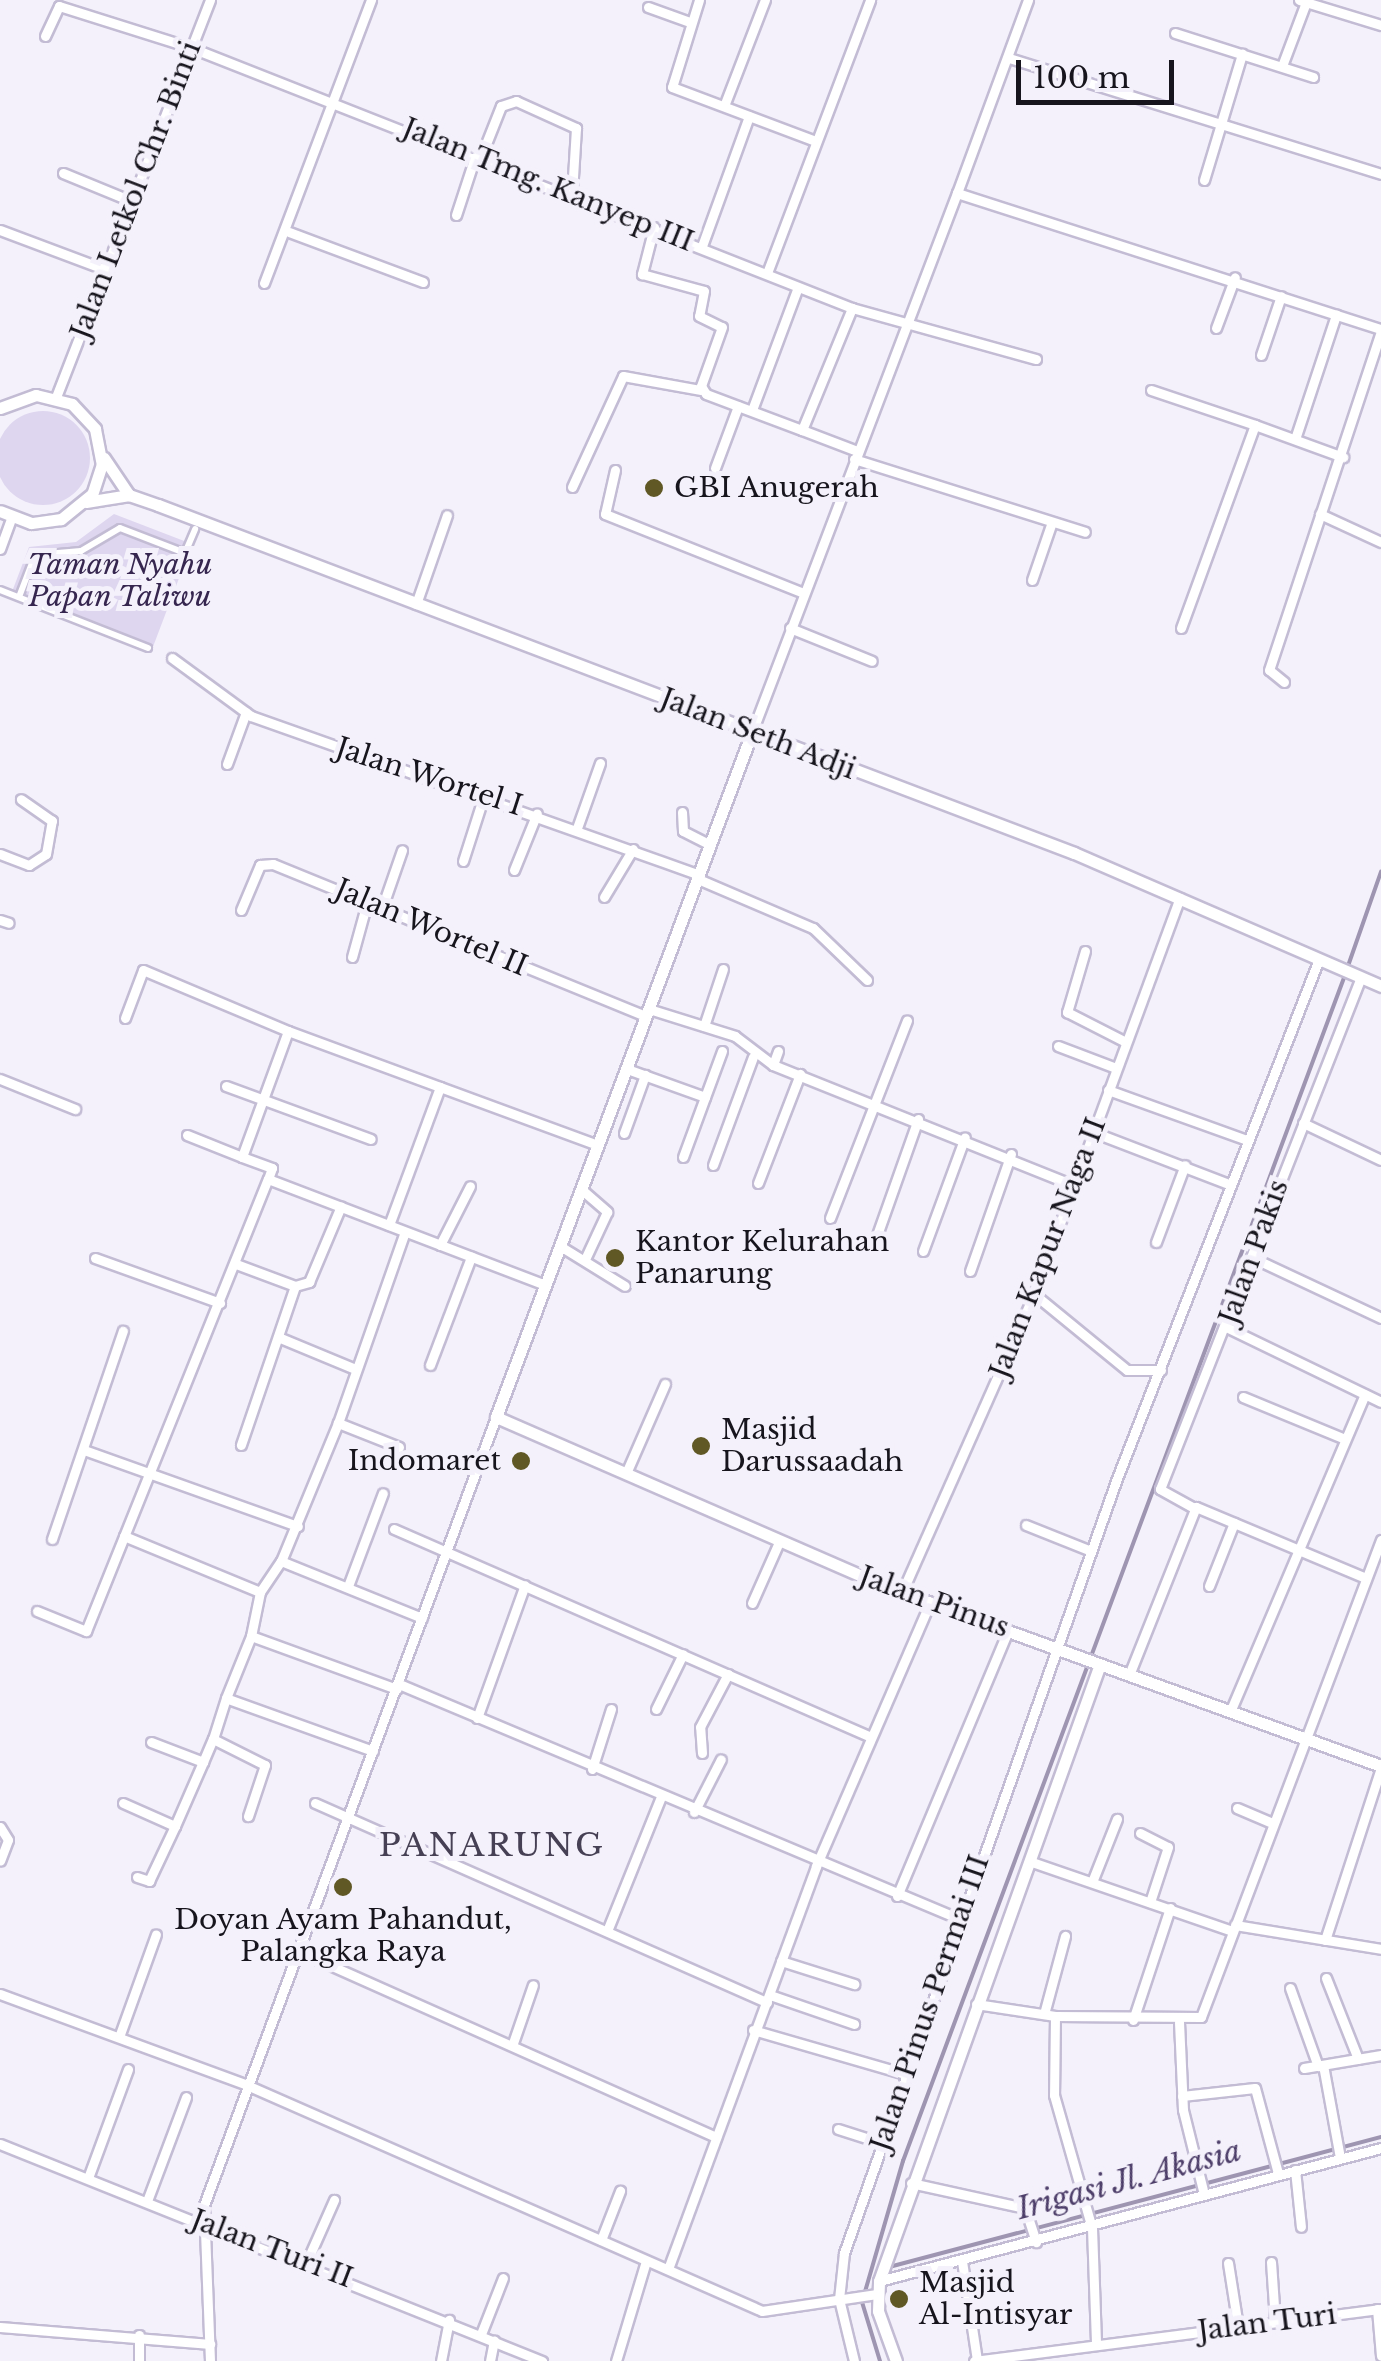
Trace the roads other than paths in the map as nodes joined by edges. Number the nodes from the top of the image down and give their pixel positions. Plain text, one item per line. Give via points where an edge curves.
1 (210, 0) edge
2 (371, 0) edge
3 (699, 0) edge
4 (764, 0) edge
5 (870, 0) edge
6 (1028, 0) edge
7 (1303, 1) edge
8 (648, 7) dead end
9 (690, 22) junction
10 (1381, 24) edge
11 (1176, 33) dead end
12 (45, 36) dead end
13 (192, 48) junction
14 (1242, 54) junction
15 (1009, 58) junction
16 (1282, 66) junction
17 (1313, 76) dead end
18 (340, 101) junction
19 (724, 106) junction
20 (750, 116) junction
21 (1219, 122) junction
22 (816, 142) junction
23 (477, 158) junction
24 (62, 173) dead end
25 (1381, 174) edge
26 (1204, 180) dead end
27 (958, 193) junction
28 (572, 194) junction
29 (136, 202) junction
30 (456, 215) dead end
31 (654, 227) junction
32 (0, 230) edge
33 (289, 232) junction
34 (702, 246) junction
35 (109, 271) junction
36 (767, 273) junction
37 (1235, 278) junction
38 (423, 282) dead end
39 (264, 283) dead end
40 (798, 287) junction
41 (1281, 296) junction
42 (852, 308) junction
43 (1336, 315) junction
44 (904, 324) junction
45 (1216, 328) dead end
46 (1381, 330) edge
47 (1261, 355) dead end
48 (1036, 358) dead end
49 (700, 390) junction
50 (1151, 390) dead end
51 (56, 397) junction
52 (738, 406) junction
53 (0, 408) edge
54 (752, 410) junction
55 (1255, 425) junction
56 (802, 430) junction
57 (1295, 439) junction
58 (102, 454) junction
59 (855, 455) junction
60 (1343, 457) junction
61 (715, 468) dead end
62 (615, 470) dead end
63 (572, 487) dead end
64 (129, 496) junction
65 (86, 502) junction
66 (6, 514) edge
67 (1320, 514) junction
68 (447, 515) dead end
69 (1052, 522) junction
70 (195, 529) dead end
71 (1085, 532) dead end
72 (1381, 542) edge
73 (0, 549) edge
74 (1032, 580) dead end
75 (0, 590) edge
76 (804, 592) junction
77 (19, 597) junction
78 (416, 604) junction
79 (790, 628) junction
80 (1181, 628) dead end
81 (148, 648) dead end
82 (172, 658) dead end
83 (872, 661) dead end
84 (1284, 682) dead end
85 (246, 712) junction
86 (752, 732) junction
87 (226, 764) dead end
88 (600, 764) dead end
89 (484, 796) junction
90 (21, 799) dead end
91 (537, 812) junction
92 (682, 812) dead end
93 (577, 828) junction
94 (711, 845) junction
95 (402, 850) dead end
96 (634, 850) junction
97 (0, 854) edge
98 (463, 861) dead end
99 (514, 870) dead end
100 (699, 877) junction
101 (604, 897) dead end
102 (1180, 898) junction
103 (368, 899) junction
104 (383, 905) junction
105 (241, 910) dead end
106 (1086, 951) dead end
107 (352, 957) dead end
108 (1319, 959) junction
109 (724, 969) dead end
110 (1359, 976) junction
111 (867, 980) dead end
112 (1381, 986) edge
113 (648, 1013) junction
114 (125, 1018) dead end
115 (906, 1020) dead end
116 (704, 1026) junction
117 (288, 1030) junction
118 (1126, 1042) junction
119 (1058, 1046) dead end
120 (722, 1050) dead end
121 (778, 1051) dead end
122 (754, 1057) junction
123 (773, 1065) junction
124 (1116, 1068) junction
125 (626, 1069) junction
126 (800, 1074) junction
127 (645, 1076) junction
128 (0, 1079) edge
129 (226, 1086) dead end
130 (440, 1086) junction
131 (1108, 1090) junction
132 (264, 1098) junction
133 (705, 1098) junction
134 (873, 1104) junction
135 (75, 1110) dead end
136 (918, 1119) junction
137 (1303, 1123) junction
138 (1093, 1132) junction
139 (624, 1133) dead end
140 (187, 1135) dead end
141 (965, 1137) junction
142 (370, 1139) dead end
143 (1247, 1140) junction
144 (598, 1145) junction
145 (1012, 1154) junction
146 (242, 1157) junction
147 (682, 1157) dead end
148 (1381, 1160) edge
149 (713, 1165) dead end
150 (1185, 1165) junction
151 (268, 1179) junction
152 (758, 1184) dead end
153 (1231, 1184) junction
154 (1073, 1185) junction
155 (470, 1186) dead end
156 (581, 1189) junction
157 (341, 1206) junction
158 (830, 1218) dead end
159 (389, 1225) junction
160 (405, 1232) junction
161 (877, 1234) dead end
162 (1156, 1242) dead end
163 (440, 1245) junction
164 (560, 1246) junction
165 (923, 1251) dead end
166 (1251, 1256) junction
167 (471, 1257) junction
168 (586, 1257) junction
169 (96, 1258) dead end
170 (236, 1264) junction
171 (970, 1272) dead end
172 (545, 1285) junction
173 (295, 1286) junction
174 (625, 1286) dead end
175 (1034, 1294) junction
176 (220, 1303) junction
177 (1381, 1318) edge
178 (1226, 1327) junction
179 (123, 1331) dead end
180 (278, 1336) junction
181 (430, 1365) dead end
182 (353, 1368) junction
183 (1161, 1370) junction
184 (665, 1384) dead end
185 (1365, 1394) junction
186 (1243, 1397) dead end
187 (1381, 1402) edge
188 (496, 1417) junction
189 (338, 1423) junction
190 (1345, 1439) junction
191 (241, 1445) dead end
192 (399, 1446) dead end
193 (84, 1450) junction
194 (150, 1470) junction
195 (627, 1471) junction
196 (383, 1493) dead end
197 (1194, 1508) junction
198 (1234, 1523) junction
199 (1026, 1525) dead end
200 (298, 1526) junction
201 (394, 1530) dead end
202 (124, 1536) junction
203 (52, 1538) dead end
204 (1381, 1540) edge
205 (778, 1542) junction
206 (447, 1549) junction
207 (1296, 1549) junction
208 (1091, 1551) junction
209 (281, 1561) junction
210 (1377, 1562) edge
211 (1366, 1578) junction
212 (525, 1585) junction
213 (348, 1586) junction
214 (1209, 1586) dead end
215 (260, 1592) junction
216 (902, 1592) junction
217 (930, 1602) junction
218 (752, 1603) dead end
219 (37, 1611) dead end
220 (422, 1618) junction
221 (1008, 1630) junction
222 (251, 1636) junction
223 (1056, 1649) junction
224 (683, 1654) junction
225 (1097, 1663) junction
226 (728, 1674) junction
227 (1129, 1675) junction
228 (398, 1686) junction
229 (226, 1698) junction
230 (611, 1709) dead end
231 (656, 1709) dead end
232 (1230, 1712) junction
233 (477, 1718) junction
234 (871, 1737) junction
235 (213, 1738) junction
236 (1305, 1739) junction
237 (150, 1742) dead end
238 (373, 1751) junction
239 (702, 1753) dead end
240 (721, 1758) dead end
241 (202, 1762) junction
242 (1381, 1767) edge
243 (592, 1769) junction
244 (661, 1797) junction
245 (123, 1803) dead end
246 (315, 1803) dead end
247 (1238, 1808) dead end
248 (694, 1812) junction
249 (248, 1816) dead end
250 (347, 1818) junction
251 (1117, 1818) dead end
252 (1273, 1823) junction
253 (175, 1826) junction
254 (0, 1827) edge
255 (1140, 1832) dead end
256 (1029, 1861) junction
257 (0, 1862) edge
258 (816, 1866) junction
259 (137, 1877) dead end
260 (1092, 1882) junction
261 (896, 1896) junction
262 (1150, 1902) junction
263 (1170, 1908) junction
264 (957, 1918) junction
265 (1234, 1928) junction
266 (607, 1931) junction
267 (156, 1934) dead end
268 (1066, 1936) dead end
269 (1325, 1940) junction
270 (296, 1950) junction
271 (1380, 1950) edge
272 (782, 1961) junction
273 (1326, 1978) dead end
274 (854, 1984) dead end
275 (533, 1985) dead end
276 (1290, 1988) dead end
277 (0, 1994) edge
278 (768, 1998) junction
279 (974, 2004) junction
280 (1049, 2015) junction
281 (1132, 2020) junction
282 (1179, 2022) junction
283 (854, 2024) dead end
284 (753, 2030) junction
285 (119, 2037) junction
286 (512, 2043) junction
287 (1381, 2055) edge
288 (1358, 2059) junction
289 (1321, 2065) junction
290 (1304, 2068) dead end
291 (128, 2069) dead end
292 (905, 2074) junction
293 (247, 2085) junction
294 (1182, 2096) junction
295 (186, 2098) dead end
296 (838, 2129) dead end
297 (716, 2137) junction
298 (882, 2143) junction
299 (0, 2144) edge
300 (1381, 2148) edge
301 (1340, 2158) junction
302 (1295, 2170) junction
303 (1278, 2173) junction
304 (88, 2178) junction
305 (912, 2183) junction
306 (1203, 2190) junction
307 (620, 2191) dead end
308 (334, 2200) dead end
309 (147, 2201) junction
310 (206, 2224) junction
311 (1301, 2227) dead end
312 (1092, 2228) junction
313 (601, 2240) junction
314 (1036, 2242) junction
315 (307, 2261) junction
316 (646, 2261) junction
317 (962, 2261) junction
318 (1271, 2262) dead end
319 (1228, 2263) dead end
320 (668, 2269) junction
321 (503, 2278) dead end
322 (875, 2290) junction
323 (839, 2299) junction
324 (1379, 2309) edge
325 (449, 2320) junction
326 (1275, 2321) junction
327 (1238, 2326) junction
328 (0, 2327) edge
329 (481, 2334) junction
330 (139, 2336) junction
331 (494, 2340) junction
332 (210, 2344) junction
333 (1096, 2344) junction
334 (1381, 2356) edge
335 (139, 2361) edge
336 (210, 2361) edge
337 (441, 2361) edge
338 (490, 2361) edge
339 (542, 2361) edge
340 (616, 2361) edge
341 (854, 2361) edge
342 (896, 2361) edge
343 (976, 2361) edge

1 - 13 street, Jalan Letkol Chr. Binti
2 - 18 street
3 - 9 street
4 - 19 street
5 - 22 street
6 - 15 street
7 - 10 street
7 - 16 street
8 - 9 street
9 - 19 street via 670,84
11 - 14 street
12 - 13 street, Jalan Tmg. Kanyep III via 59,6
13 - 18 street, Jalan Tmg. Kanyep III
13 - 29 street, Jalan Letkol Chr. Binti
14 - 16 street
14 - 21 street
15 - 21 street
15 - 27 street
16 - 17 street
18 - 23 street, Jalan Tmg. Kanyep III
18 - 33 street
19 - 20 street
20 - 22 street
20 - 34 street
21 - 25 street
21 - 26 street
22 - 36 street
23 - 28 street, Jalan Tmg. Kanyep III
23 - 28 street via 501,106 516,101 576,128
23 - 30 street
24 - 29 street
27 - 37 street
27 - 44 street
28 - 31 street, Jalan Tmg. Kanyep III
29 - 35 street, Jalan Letkol Chr. Binti
31 - 34 street, Jalan Tmg. Kanyep III
31 - 49 street via 642,274 704,291 700,316 722,327
32 - 35 street
33 - 38 street
33 - 39 street
34 - 36 street, Jalan Tmg. Kanyep III
35 - 51 street, Jalan Letkol Chr. Binti
36 - 40 street, Jalan Tmg. Kanyep III
37 - 41 street
37 - 45 street
40 - 42 street, Jalan Tmg. Kanyep III
40 - 54 street
41 - 43 street
41 - 47 street
42 - 44 street, Jalan Tmg. Kanyep III
42 - 56 street
43 - 46 street
43 - 57 street
44 - 48 street, Jalan Tmg. Kanyep III
44 - 59 street
46 - 60 street
49 - 52 street
49 - 63 street via 623,376
50 - 55 street
51 - 53 street
51 - 58 street via 90,422
52 - 54 street
52 - 61 street
54 - 56 street
55 - 57 street
55 - 80 street
56 - 59 street
57 - 60 street
58 - 64 street
58 - 65 street
59 - 69 street
59 - 76 street
60 - 67 street
62 - 76 street via 605,514
64 - 65 street
64 - 78 street, Jalan Seth Adji
65 - 66 street via 51,522
66 - 73 street
67 - 72 street
67 - 84 street via 1269,670
68 - 78 street
69 - 71 street
69 - 74 street
70 - 77 street via 186,553 120,528 81,551 35,555
75 - 77 street
76 - 79 street
77 - 81 street
78 - 86 street, Jalan Seth Adji
79 - 83 street
79 - 86 street
82 - 85 street, Jalan Wortel I
85 - 87 street
85 - 89 street, Jalan Wortel I
86 - 94 street
86 - 102 street, Jalan Seth Adji
88 - 93 street
89 - 91 street, Jalan Wortel I
89 - 98 street
90 - 97 street via 52,821 46,854 29,865
91 - 93 street, Jalan Wortel I
91 - 99 street
92 - 94 street via 683,831
93 - 96 street, Jalan Wortel I
94 - 100 street
95 - 104 street
96 - 100 street, Jalan Wortel I
96 - 101 street
100 - 111 street, Jalan Wortel I via 812,928
100 - 113 street
102 - 108 street, Jalan Seth Adji
102 - 118 street, Jalan Kapur Naga II
103 - 104 street, Jalan Wortel II
103 - 105 street, Jalan Wortel II via 266,864
103 - 107 street
104 - 113 street, Jalan Wortel II
106 - 118 street via 1067,1012
108 - 110 street, Jalan Seth Adji
108 - 143 street, Jalan Pinus Permai III
109 - 116 street
110 - 112 street, Jalan Seth Adji
110 - 137 street, Jalan Pakis
113 - 116 street, Jalan Wortel II
113 - 125 street
114 - 117 street via 143,970
115 - 134 street
116 - 122 street, Jalan Wortel II via 748,1042
117 - 130 street
117 - 132 street
118 - 124 street, Jalan Kapur Naga II
119 - 124 street
120 - 133 street
121 - 123 street
122 - 123 street, Jalan Wortel II
122 - 149 street
123 - 126 street, Jalan Wortel II
124 - 131 street, Jalan Kapur Naga II
125 - 127 street
125 - 144 street
126 - 134 street, Jalan Wortel II
126 - 152 street
127 - 133 street
127 - 139 street
128 - 135 street
129 - 132 street
130 - 144 street
130 - 159 street
131 - 138 street, Jalan Kapur Naga II
131 - 143 street
132 - 142 street
132 - 146 street
133 - 147 street
134 - 136 street, Jalan Wortel II
134 - 158 street
136 - 141 street, Jalan Wortel II
136 - 161 street
137 - 148 street
137 - 166 street, Jalan Pakis
138 - 150 street
138 - 154 street, Jalan Kapur Naga II
140 - 146 street
141 - 145 street, Jalan Wortel II
141 - 165 street
143 - 153 street, Jalan Pinus Permai III
144 - 156 street
145 - 154 street, Jalan Wortel II
145 - 171 street
146 - 151 street via 272,1168
150 - 153 street
150 - 162 street
151 - 157 street
151 - 170 street
153 - 183 street, Jalan Pinus Permai III
154 - 175 street, Jalan Kapur Naga II
155 - 163 street
156 - 164 street
156 - 168 street via 608,1212
157 - 159 street
157 - 173 street via 309,1282
159 - 160 street
160 - 163 street
160 - 182 street
163 - 167 street
164 - 168 street
164 - 172 street
166 - 177 street
166 - 178 street, Jalan Pakis
167 - 172 street
167 - 181 street
168 - 174 street
169 - 176 street
170 - 173 street
170 - 176 street
172 - 188 street
173 - 180 street
175 - 183 street via 1127,1370
175 - 216 street, Jalan Kapur Naga II
176 - 194 street
178 - 185 street
178 - 197 street, Jalan Pakis via 1160,1489
179 - 193 street
180 - 182 street
180 - 191 street
182 - 189 street
183 - 208 street, Jalan Pinus Permai III
184 - 195 street
185 - 187 street
185 - 190 street
186 - 190 street
188 - 195 street, Jalan Pinus
188 - 206 street
189 - 192 street
189 - 200 street
190 - 207 street
193 - 194 street
193 - 203 street
194 - 200 street
194 - 202 street
195 - 205 street, Jalan Pinus
196 - 213 street
197 - 198 street
197 - 227 street
198 - 207 street
198 - 214 street
199 - 208 street
200 - 209 street
201 - 206 street
202 - 215 street
202 - 219 street via 86,1631
204 - 210 street
205 - 216 street, Jalan Pinus
205 - 218 street
206 - 212 street
206 - 220 street
207 - 211 street
207 - 232 street
208 - 223 street, Jalan Pinus Permai III
209 - 213 street
209 - 215 street
210 - 211 street
211 - 236 street
212 - 224 street
212 - 233 street
213 - 220 street
215 - 222 street
216 - 217 street, Jalan Pinus
217 - 221 street, Jalan Pinus
217 - 234 street
220 - 228 street
221 - 223 street, Jalan Pinus
221 - 261 street
222 - 228 street
222 - 229 street
223 - 225 street, Jalan Pinus
223 - 264 street, Jalan Pinus Permai III
224 - 226 street
224 - 231 street
225 - 227 street, Jalan Pinus
225 - 256 street
226 - 234 street
226 - 239 street via 700,1727
227 - 232 street, Jalan Pinus
228 - 233 street
228 - 238 street
229 - 235 street
229 - 238 street
230 - 243 street
232 - 236 street, Jalan Pinus
233 - 243 street
234 - 258 street
235 - 241 street
235 - 249 street via 263,1760
236 - 242 street, Jalan Pinus
236 - 252 street
237 - 241 street
238 - 250 street
240 - 248 street
241 - 253 street
242 - 269 street
243 - 244 street
244 - 248 street
244 - 266 street
245 - 253 street
246 - 250 street
247 - 252 street
248 - 258 street
250 - 266 street
250 - 270 street
251 - 260 street
252 - 265 street
253 - 259 street via 149,1881
254 - 257 street via 8,1840
255 - 262 street via 1168,1847
256 - 260 street
256 - 279 street
258 - 261 street
258 - 272 street
260 - 262 street
261 - 264 street
262 - 263 street
263 - 265 street
263 - 281 street
264 - 292 street, Jalan Pinus Permai III
265 - 269 street
265 - 282 street via 1201,2016
266 - 278 street
267 - 285 street
268 - 280 street
269 - 271 street
270 - 286 street
270 - 293 street
272 - 274 street
272 - 278 street
273 - 288 street
275 - 286 street
276 - 289 street
277 - 285 street
278 - 283 street
278 - 284 street
279 - 280 street
279 - 305 street
280 - 281 street
280 - 312 street via 1054,2099
281 - 282 street
282 - 294 street
284 - 292 street
284 - 297 street
285 - 293 street
286 - 297 street
287 - 288 street
288 - 289 street
289 - 290 street
289 - 301 street
291 - 304 street
292 - 298 street, Jalan Pinus Permai III
293 - 310 street
293 - 313 street
294 - 303 street via 1255,2088
294 - 306 street
295 - 309 street
296 - 298 street
297 - 320 street
298 - 323 street, Jalan Pinus Permai III via 844,2253
299 - 304 street, Jalan Turi II
300 - 301 street
301 - 302 street
302 - 303 street
302 - 311 street
303 - 306 street
304 - 309 street, Jalan Turi II
305 - 314 street via 1024,2208
305 - 322 street
306 - 312 street
307 - 313 street
308 - 315 street
309 - 310 street, Jalan Turi II
310 - 315 street, Jalan Turi II
310 - 332 street
312 - 314 street
312 - 333 street
313 - 316 street
314 - 317 street
315 - 325 street, Jalan Turi II
316 - 320 street
316 - 340 street
317 - 322 street
317 - 343 street
318 - 326 street
319 - 327 street
320 - 323 street via 762,2311
321 - 329 street
322 - 323 street
322 - 342 street
323 - 341 street, Jalan Pinus Permai III
324 - 326 street, Jalan Turi
324 - 334 street
325 - 329 street, Jalan Turi II
325 - 337 street
326 - 327 street, Jalan Turi
327 - 333 street, Jalan Turi
328 - 330 street
329 - 331 street, Jalan Turi II
330 - 332 street
330 - 335 street
331 - 338 street
331 - 339 street, Jalan Turi II
332 - 336 street
333 - 343 street, Jalan Turi

